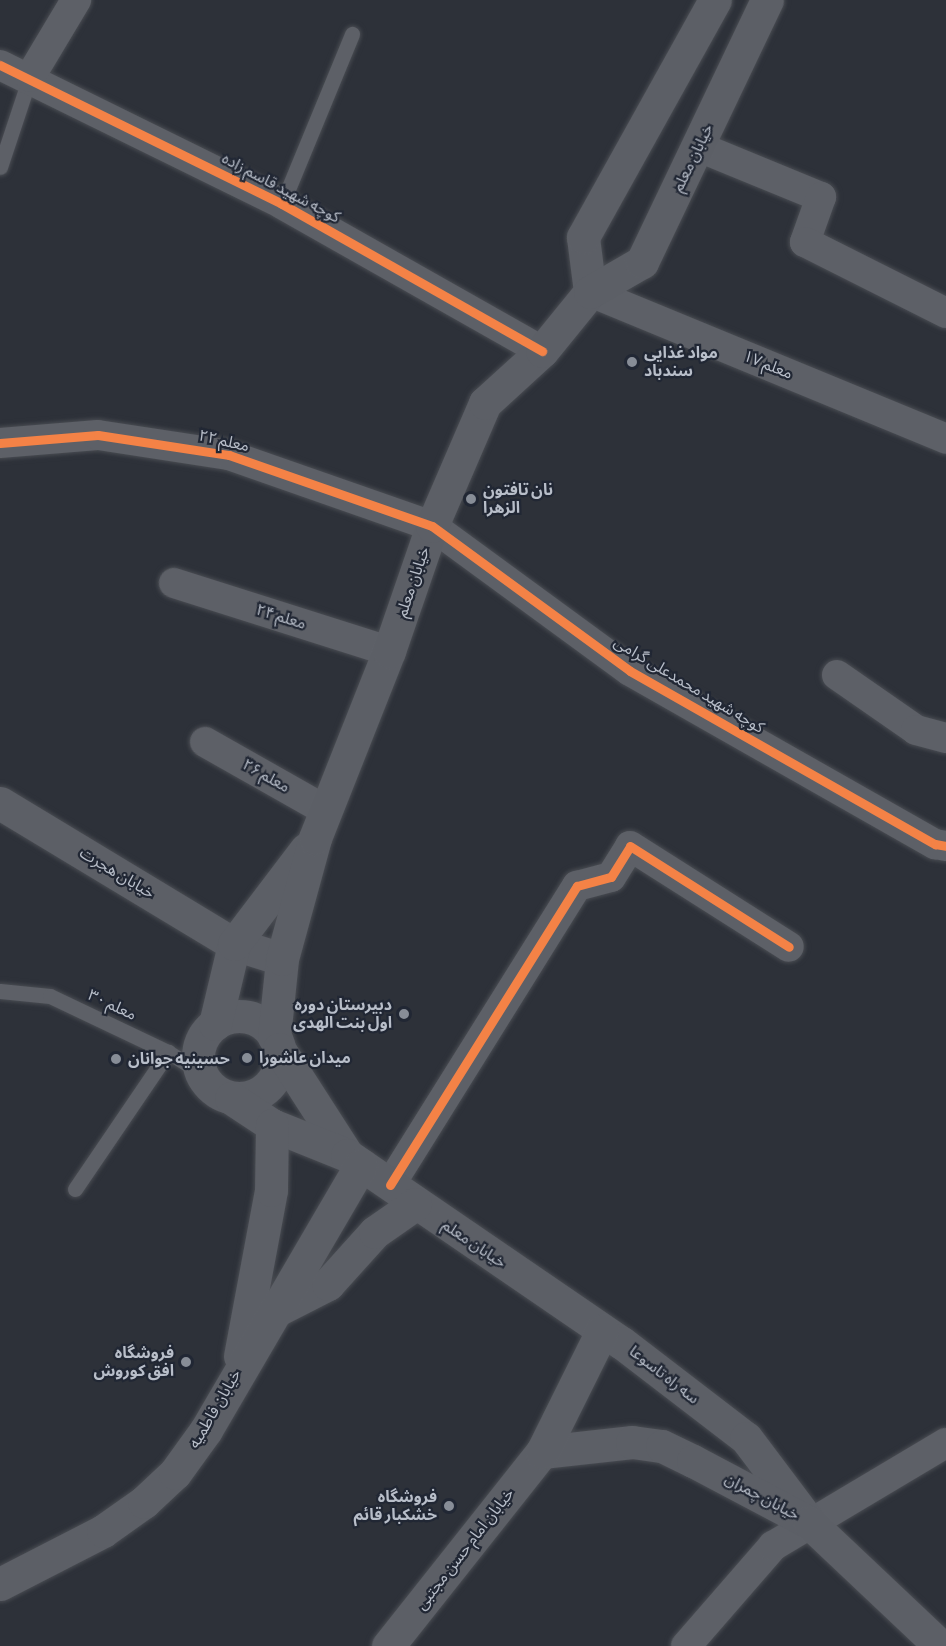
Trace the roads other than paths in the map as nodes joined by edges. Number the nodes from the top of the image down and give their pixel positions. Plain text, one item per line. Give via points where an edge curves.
1 (76, 0) edge
2 (715, 0) edge
3 (768, 0) edge
4 (352, 34) dead end
5 (0, 64) edge
6 (30, 77) junction
7 (699, 147) junction
8 (0, 167) edge
9 (282, 204) junction
10 (590, 292) junction
11 (946, 313) edge
12 (542, 351) junction
13 (946, 439) edge
14 (0, 443) edge
15 (432, 526) junction
16 (174, 583) dead end
17 (389, 651) junction
18 (837, 675) dead end
19 (946, 738) edge
20 (205, 742) dead end
21 (0, 803) edge
22 (321, 824) junction
23 (946, 846) edge
24 (234, 944) junction
25 (789, 947) dead end
26 (282, 959) junction
27 (0, 991) edge
28 (215, 1024) junction
29 (277, 1043) junction
30 (168, 1052) junction
31 (201, 1073) junction
32 (231, 1098) junction
33 (272, 1125) junction
34 (354, 1160) junction
35 (75, 1189) dead end
36 (402, 1194) junction
37 (279, 1309) junction
38 (602, 1331) junction
39 (238, 1370) junction
40 (946, 1443) edge
41 (542, 1452) junction
42 (810, 1523) junction
43 (0, 1584) edge
44 (388, 1646) edge
45 (686, 1646) edge
46 (940, 1646) edge

1 - 6 street
2 - 10 main road via 583,237
3 - 7 main road, خیابان معلم
4 - 9 lane
5 - 6 street, کوچه شهید قاسم زاده
6 - 8 lane
6 - 9 street, کوچه شهید قاسم زاده
7 - 10 main road, خیابان معلم via 642,262
7 - 11 street via 821,197 805,242
9 - 12 street, کوچه شهید قاسم زاده
10 - 12 main road, خیابان معلم
10 - 13 street, معلم ۱۷
12 - 15 main road, خیابان معلم via 485,403
14 - 15 street, معلم ۲۲ via 98,435 230,455
15 - 17 main road, خیابان معلم
15 - 23 street, کوچه شهید محمدعلی گرامی via 630,671 935,844
16 - 17 street, معلم ۲۴
17 - 22 main road, خیابان معلم
18 - 19 street via 916,730
20 - 22 street, معلم ۲۶
21 - 24 main road, خیابان هجرت
22 - 24 main road, خیابان معلم
22 - 26 main road, خیابان معلم
24 - 26 main road, خیابان هجرت
24 - 28 main road, خیابان معلم
25 - 36 street via 630,846 611,877 577,886
26 - 29 main road, خیابان معلم
27 - 30 lane, معلم ۳۰ via 50,996
28 - 29 main road via 241,1016 260,1023
28 - 31 main road via 200,1046
29 - 32 main road via 276,1075 268,1086 244,1098
29 - 34 main road, خیابان معلم
30 - 31 lane, معلم ۳۰
30 - 35 lane
31 - 32 main road via 208,1085
32 - 33 main road, خیابان معلم
33 - 34 main road, خیابان معلم
33 - 39 main road via 271,1190
34 - 36 main road, خیابان معلم
34 - 37 main road, خیابان فاطمیه
36 - 37 main road via 375,1232 328,1284
36 - 38 main road, خیابان معلم
37 - 39 main road, خیابان فاطمیه
38 - 41 main road
38 - 42 main road, سه راه تاسوعا via 747,1438
39 - 43 main road, خیابان فاطمیه via 206,1430 175,1473 144,1502 102,1531
40 - 42 street
41 - 42 main road, خیابان چمران via 600,1443 662,1446
41 - 44 main road, خیابان امام حسن مجتبی
42 - 45 street via 773,1546
42 - 46 main road, خیابان چمران

